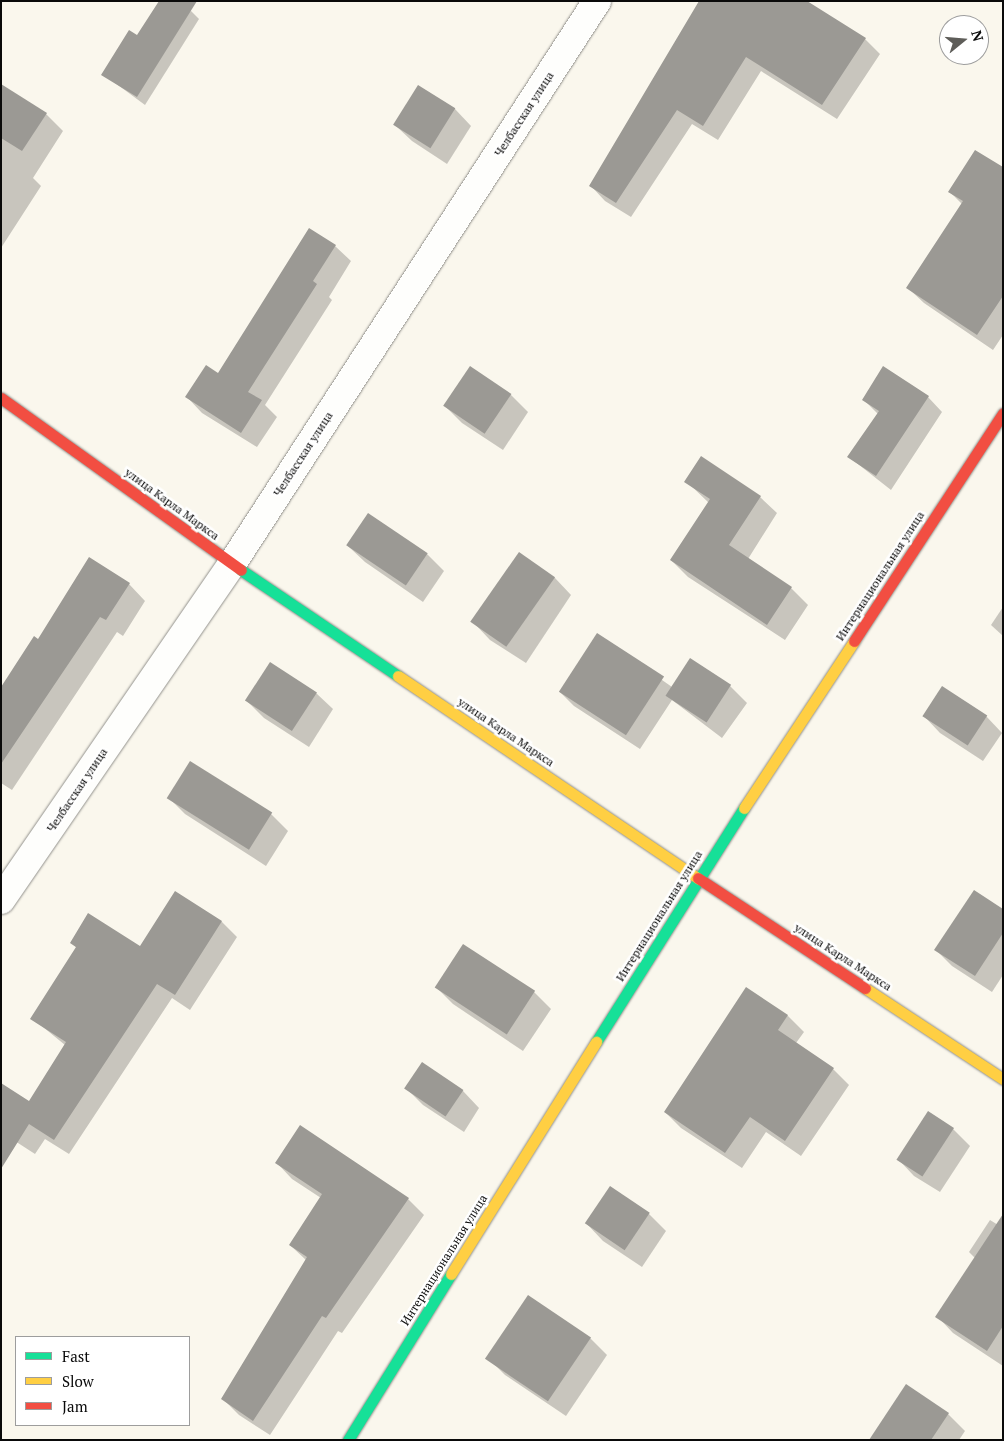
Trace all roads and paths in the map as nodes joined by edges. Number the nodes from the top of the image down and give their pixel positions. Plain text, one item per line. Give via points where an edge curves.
1 (597, 1) edge
2 (1, 398) edge
3 (1003, 413) edge
4 (232, 564) junction
5 (698, 878) junction
6 (1, 900) edge
7 (1003, 1079) edge
8 (348, 1440) edge

1 - 4 street, Челбасская улица
2 - 4 street, улица Карла Маркса
3 - 5 street, Интернациональная улица
4 - 5 street, улица Карла Маркса
4 - 6 street, Челбасская улица
5 - 7 street, улица Карла Маркса
5 - 8 street, Интернациональная улица

